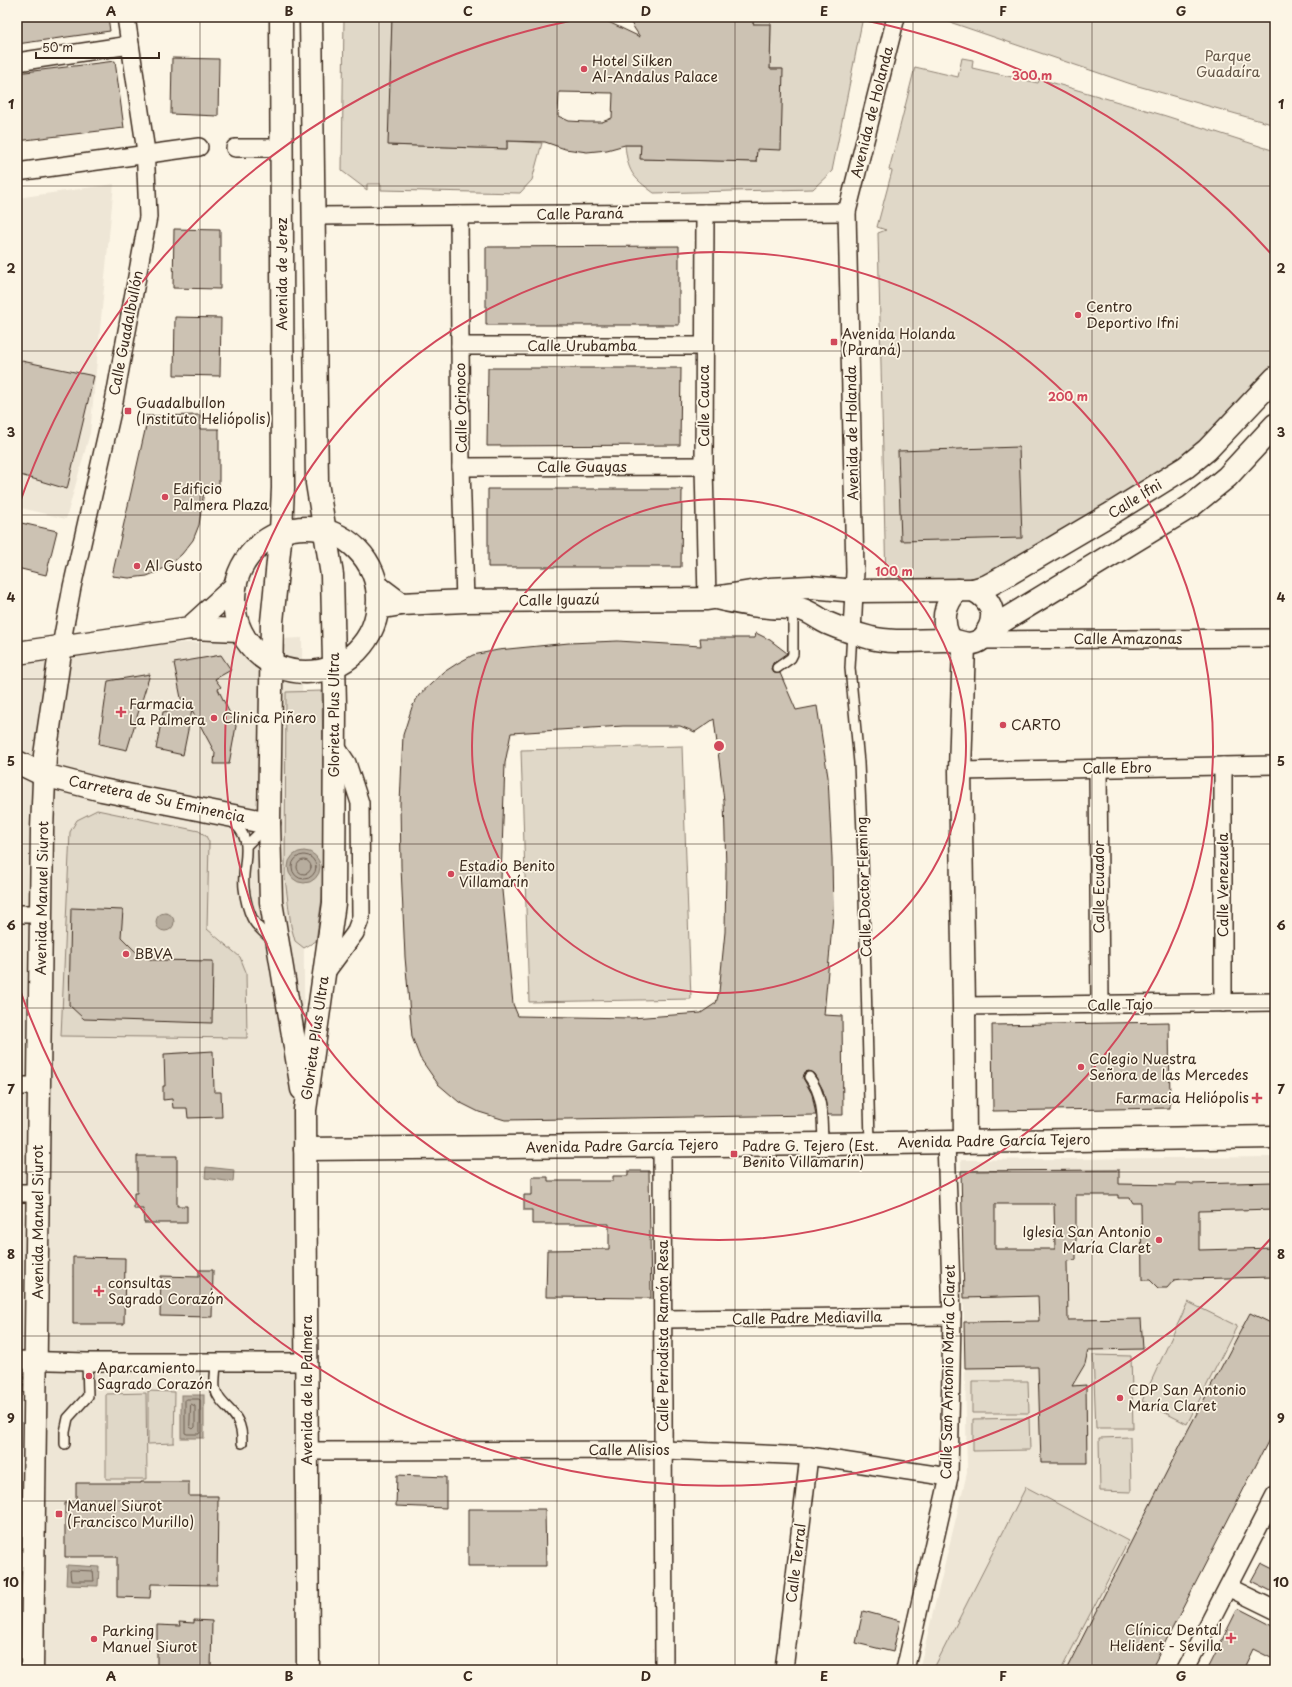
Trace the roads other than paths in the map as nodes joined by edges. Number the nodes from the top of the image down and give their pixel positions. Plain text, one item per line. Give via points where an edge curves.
1 (126, 17) edge
2 (281, 17) edge
3 (311, 17) edge
4 (896, 17) edge
5 (130, 45) junction
6 (17, 62) edge
7 (199, 147) dead end
8 (234, 148) dead end
9 (281, 148) junction
10 (146, 154) junction
11 (17, 172) edge
12 (846, 212) junction
13 (705, 213) junction
14 (459, 215) junction
15 (314, 216) junction
16 (460, 346) junction
17 (704, 346) junction
18 (1275, 378) edge
19 (1275, 425) edge
20 (704, 466) junction
21 (461, 467) junction
22 (324, 530) junction
23 (281, 531) junction
24 (235, 587) junction
25 (966, 590) junction
26 (856, 591) junction
27 (378, 597) junction
28 (711, 598) junction
29 (465, 601) junction
30 (792, 608) junction
31 (190, 628) junction
32 (239, 630) junction
33 (852, 632) junction
34 (1275, 638) edge
35 (971, 639) junction
36 (61, 646) junction
37 (17, 653) edge
38 (272, 664) junction
39 (334, 667) junction
40 (777, 668) dead end
41 (335, 745) junction
42 (17, 762) edge
43 (1275, 765) edge
44 (1223, 766) junction
45 (1098, 768) junction
46 (960, 771) junction
47 (44, 775) junction
48 (218, 813) junction
49 (269, 823) junction
50 (247, 845) junction
51 (17, 914) edge
52 (42, 914) junction
53 (278, 947) junction
54 (324, 975) junction
55 (1275, 1002) edge
56 (1223, 1003) junction
57 (1100, 1005) junction
58 (964, 1006) junction
59 (809, 1077) dead end
60 (17, 1086) edge
61 (39, 1086) junction
62 (305, 1110) junction
63 (1275, 1137) edge
64 (955, 1142) junction
65 (870, 1143) junction
66 (823, 1144) junction
67 (662, 1145) junction
68 (305, 1149) junction
69 (28, 1193) edge
70 (952, 1316) junction
71 (663, 1319) junction
72 (27, 1360) edge
73 (87, 1362) junction
74 (216, 1362) junction
75 (307, 1362) junction
76 (242, 1443) dead end
77 (65, 1444) dead end
78 (664, 1450) junction
79 (307, 1451) junction
80 (809, 1456) junction
81 (949, 1477) junction
82 (1275, 1495) edge
83 (1228, 1587) junction
84 (1275, 1610) edge
85 (27, 1669) edge
86 (308, 1670) edge
87 (664, 1670) edge
88 (784, 1670) edge
89 (905, 1670) edge
90 (1185, 1670) edge

1 - 5 street, Calle Guadalbullón
2 - 9 main road, Avenida de Jerez
3 - 15 main road
4 - 12 street, Avenida de Holanda
5 - 6 street
5 - 10 street, Calle Guadalbullón
7 - 10 street
8 - 9 street
9 - 23 main road, Avenida de Jerez
10 - 11 street
10 - 36 street, Calle Guadalbullón via 148,216 113,407
12 - 13 street, Calle Paraná
12 - 26 street, Avenida de Holanda
13 - 14 street, Calle Paraná
13 - 17 street, Calle Cauca
14 - 15 street, Calle Paraná
14 - 16 street, Calle Orinoco
15 - 22 main road via 317,483
16 - 17 street, Calle Urubamba
16 - 21 street, Calle Orinoco
17 - 20 street, Calle Cauca
18 - 25 main road, Calle Ifni via 1207,450 1186,467 1002,578 987,586
19 - 35 main road via 1227,477 1190,506
20 - 21 street, Calle Guayas
20 - 28 street, Calle Cauca
21 - 29 street, Calle Orinoco
22 - 23 main road via 302,527
22 - 27 main road via 343,537 359,550 371,567
22 - 39 main road, Glorieta Plus Ultra via 332,575
23 - 24 main road via 262,541 248,556 237,574
23 - 38 main road, Glorieta Plus Ultra via 272,622
24 - 31 main road
24 - 32 main road via 233,594
25 - 26 main road, Calle Ifni
25 - 35 main road via 986,598 991,606 992,616
25 - 35 main road via 949,602 945,611 945,627
26 - 28 main road, Calle Iguazú via 810,587 770,589
26 - 33 street, Avenida de Holanda
27 - 29 main road, Calle Iguazú via 401,604
27 - 39 main road via 374,626 365,643 351,657
28 - 29 main road, Calle Iguazú
28 - 30 main road, Calle Iguazú
30 - 33 main road, Calle Iguazú via 802,609
30 - 40 lane via 793,654
31 - 32 main road
31 - 36 main road
32 - 38 main road via 255,652
33 - 35 main road, Calle Iguazú via 872,638 898,641
33 - 65 lane, Calle Doctor Fleming via 850,668 859,763 863,856
34 - 35 street, Calle Amazonas
35 - 46 main road
36 - 37 main road
36 - 47 main road, Avenida Manuel Siurot
38 - 39 main road via 292,671 314,672
38 - 49 main road, Glorieta Plus Ultra
39 - 41 main road, Glorieta Plus Ultra
41 - 54 main road, Glorieta Plus Ultra via 334,903
41 - 54 street via 347,763 360,803 361,917 355,933
42 - 47 main road, Carretera de Su Eminencia
43 - 44 street, Calle Ebro
44 - 45 street, Calle Ebro
44 - 56 street, Calle Venezuela
45 - 46 street, Calle Ebro
45 - 57 street, Calle Ecuador
46 - 58 main road
47 - 48 main road, Carretera de Su Eminencia via 102,790
47 - 52 main road, Avenida Manuel Siurot
48 - 49 main road, Carretera de Su Eminencia
48 - 50 lane via 236,824
49 - 50 lane
49 - 53 main road, Glorieta Plus Ultra via 271,902
50 - 53 lane via 244,888 253,919
51 - 52 street
52 - 61 main road, Avenida Manuel Siurot
53 - 62 main road, Glorieta Plus Ultra
54 - 62 main road, Glorieta Plus Ultra
55 - 56 street, Calle Tajo
56 - 57 street, Calle Tajo
57 - 58 street, Calle Tajo
58 - 64 main road
59 - 66 lane via 820,1096
60 - 61 street
61 - 69 main road, Avenida Manuel Siurot
62 - 68 main road, Avenida de la Palmera
63 - 64 main road, Avenida Padre García Tejero
64 - 65 main road, Avenida Padre García Tejero
64 - 70 street, Calle San Antonio María Claret
65 - 66 main road, Avenida Padre García Tejero
66 - 67 main road, Avenida Padre García Tejero
67 - 68 main road, Avenida Padre García Tejero
67 - 71 street, Calle Periodista Ramón Resa
68 - 75 main road, Avenida de la Palmera
69 - 72 main road, Avenida Manuel Siurot
70 - 71 street, Calle Padre Mediavilla
70 - 81 street, Calle San Antonio María Claret
71 - 78 street, Calle Periodista Ramón Resa
72 - 73 street
72 - 85 main road, Avenida Manuel Siurot
73 - 74 street
73 - 77 lane via 88,1396 68,1418
74 - 75 street
74 - 76 lane via 215,1387 240,1424
75 - 79 main road, Avenida de la Palmera
78 - 79 street, Calle Alisios
78 - 80 street, Calle Alisios
78 - 87 street, Calle Periodista Ramón Resa
79 - 86 main road, Avenida de la Palmera
80 - 81 street, Calle Alisios
80 - 88 street, Calle Terral
81 - 89 street, Calle San Antonio María Claret
82 - 83 street
83 - 84 street
83 - 90 street

